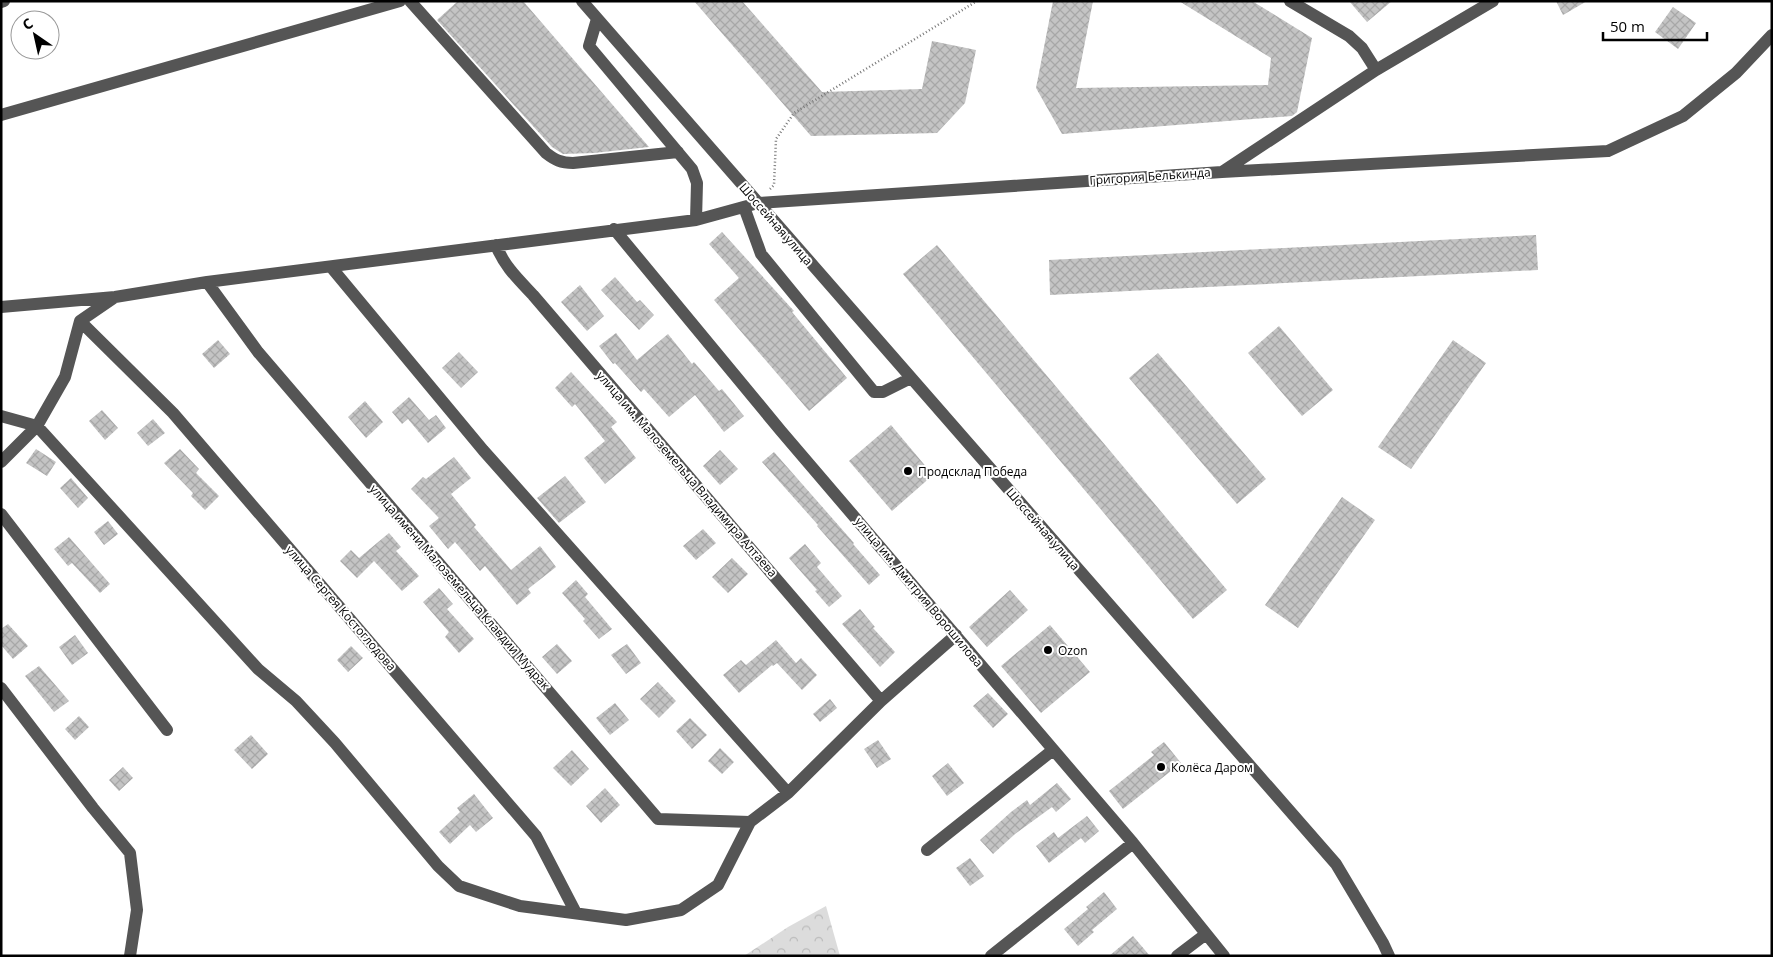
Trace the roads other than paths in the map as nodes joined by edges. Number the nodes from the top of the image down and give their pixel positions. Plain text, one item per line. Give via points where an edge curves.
1 (400, 1) edge
2 (410, 1) edge
3 (582, 1) edge
4 (1290, 1) edge
5 (1493, 1) edge
6 (597, 19) junction
7 (1772, 35) edge
8 (1376, 70) junction
9 (1, 115) edge
10 (678, 152) junction
11 (1222, 172) junction
12 (758, 203) junction
13 (744, 207) junction
14 (696, 220) junction
15 (614, 229) junction
16 (496, 244) junction
17 (331, 267) junction
18 (208, 282) junction
19 (114, 297) junction
20 (1, 307) edge
21 (80, 321) junction
22 (911, 378) junction
23 (1, 416) edge
24 (37, 426) junction
25 (1, 462) edge
26 (1, 514) edge
27 (956, 635) junction
28 (1, 688) edge
29 (881, 701) junction
30 (167, 730) dead end
31 (1053, 750) junction
32 (788, 792) junction
33 (750, 822) junction
34 (1133, 843) junction
35 (927, 850) dead end
36 (576, 913) junction
37 (1206, 934) junction
38 (130, 956) edge
39 (991, 956) edge
40 (1178, 956) edge
41 (1224, 956) edge
42 (1389, 956) edge

1 - 9 street
2 - 10 street via 554,159 573,163
3 - 6 street, Шоссейная улица
4 - 8 street via 1349,36 1362,48
5 - 8 street, Григория Белькинда
6 - 10 street via 589,46
6 - 12 street, Шоссейная улица
7 - 11 street via 1736,72 1682,116 1608,151
8 - 11 street, Григория Белькинда
10 - 14 street via 692,169 697,183
11 - 12 street, Григория Белькинда
12 - 13 street, Григория Белькинда
12 - 22 street, Шоссейная улица
13 - 14 street, Григория Белькинда
13 - 22 street via 761,254 874,392 883,392
14 - 15 street, Григория Белькинда
15 - 16 street, Григория Белькинда
15 - 27 street, улица им. Дмитрия Ворошилова
16 - 17 street, Григория Белькинда
16 - 29 street, улица им. Малоземельца Владимира Алтаева via 509,270 534,295
17 - 18 street, Григория Белькинда
17 - 32 street via 484,450
18 - 19 street, Григория Белькинда
18 - 33 street, улица имени Малоземельца Клавдии Мудрак via 258,352 658,818
19 - 20 street, Григория Белькинда
19 - 21 street
21 - 24 street via 65,377
21 - 36 street, улица Сергея Костоглодова via 173,413 536,836
22 - 42 street, Шоссейная улица via 1336,864
23 - 24 street
24 - 25 street
24 - 36 street via 258,669 296,701 335,743 438,866 460,886 520,906
26 - 30 street
27 - 29 street
27 - 31 street, улица им. Дмитрия Ворошилова
28 - 38 street via 130,853 137,910
29 - 32 street
31 - 34 street, улица им. Дмитрия Ворошилова
31 - 35 street
32 - 33 street
33 - 36 street via 718,885 681,910 626,920
34 - 37 street, улица им. Дмитрия Ворошилова
34 - 39 street
37 - 40 street
37 - 41 street, улица им. Дмитрия Ворошилова

